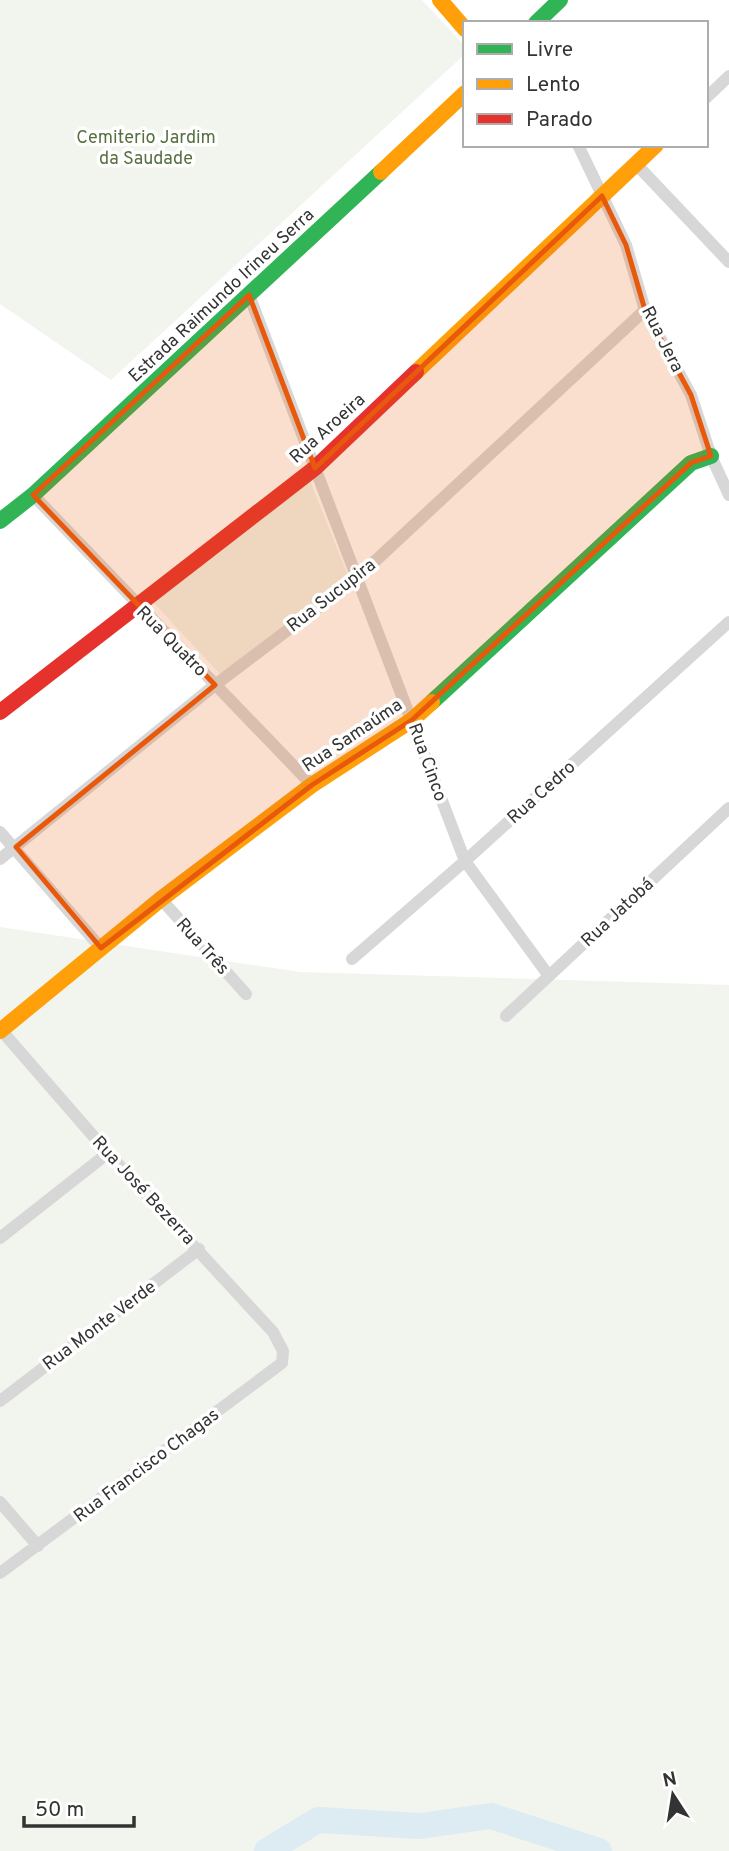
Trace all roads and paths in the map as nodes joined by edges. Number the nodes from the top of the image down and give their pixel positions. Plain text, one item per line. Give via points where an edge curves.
1 (440, 0) edge
2 (560, 0) edge
3 (538, 21) edge
4 (463, 27) edge
5 (729, 76) edge
6 (463, 95) edge
7 (708, 96) edge
8 (579, 147) edge
9 (654, 147) edge
10 (636, 164) junction
11 (602, 195) junction
12 (729, 262) edge
13 (249, 295) junction
14 (645, 310) junction
15 (711, 456) junction
16 (315, 468) junction
17 (33, 495) junction
18 (729, 495) edge
19 (0, 521) edge
20 (358, 577) junction
21 (136, 605) junction
22 (729, 622) edge
23 (215, 685) junction
24 (0, 712) edge
25 (412, 720) junction
26 (312, 785) junction
27 (729, 808) edge
28 (0, 832) edge
29 (16, 847) junction
30 (0, 859) edge
31 (465, 861) junction
32 (161, 899) junction
33 (101, 948) junction
34 (352, 959) dead end
35 (549, 976) junction
36 (246, 993) dead end
37 (506, 1016) dead end
38 (0, 1031) edge
39 (108, 1153) junction
40 (0, 1238) edge
41 (199, 1249) junction
42 (283, 1351) joint
43 (0, 1401) edge
44 (0, 1502) edge
45 (38, 1546) junction
46 (0, 1573) edge

1 - 4 street
2 - 3 street
5 - 7 street
6 - 13 street, Estrada Raimundo Irineu Serra
8 - 11 street, Rua Jera
9 - 10 street, Rua Aroeira
10 - 11 street, Rua Aroeira
10 - 12 street
11 - 14 street, Rua Jera via 626,245
11 - 16 street, Rua Aroeira
13 - 16 street, Rua Cinco
13 - 17 street, Estrada Raimundo Irineu Serra
14 - 15 street, Rua Jera via 685,383
14 - 20 street, Rua Sucupira
15 - 18 street, Rua Jera
15 - 25 street, Rua Samaúma via 691,463
16 - 20 street, Rua Cinco
16 - 21 street, Rua Aroeira
17 - 19 street, Estrada Raimundo Irineu Serra
17 - 21 street, Rua Quatro
20 - 23 street, Rua Sucupira
20 - 25 street, Rua Cinco
21 - 23 street, Rua Quatro
21 - 24 street, Rua Aroeira
22 - 31 street, Rua Cedro
23 - 26 street, Rua Quatro
23 - 29 street, Rua Sucupira
25 - 26 street, Rua Samaúma
25 - 31 street, Rua Cinco
26 - 32 street, Rua Samaúma
27 - 35 street, Rua Jatobá
28 - 29 street
29 - 30 street, Rua Sucupira
29 - 33 street
31 - 34 street, Rua Cedro
31 - 35 street, Rua Cinco
32 - 33 street, Rua Samaúma
32 - 36 street, Rua Três
33 - 38 street, Rua Samaúma
35 - 37 street, Rua Jatobá
38 - 39 street, Rua José Bezerra
39 - 40 street
39 - 41 street, Rua José Bezerra
41 - 42 street, Rua José Bezerra via 274,1332
41 - 43 street, Rua Monte Verde
42 - 45 street, Rua Francisco Chagas via 282,1363
44 - 45 street
45 - 46 street, Rua Francisco Chagas

